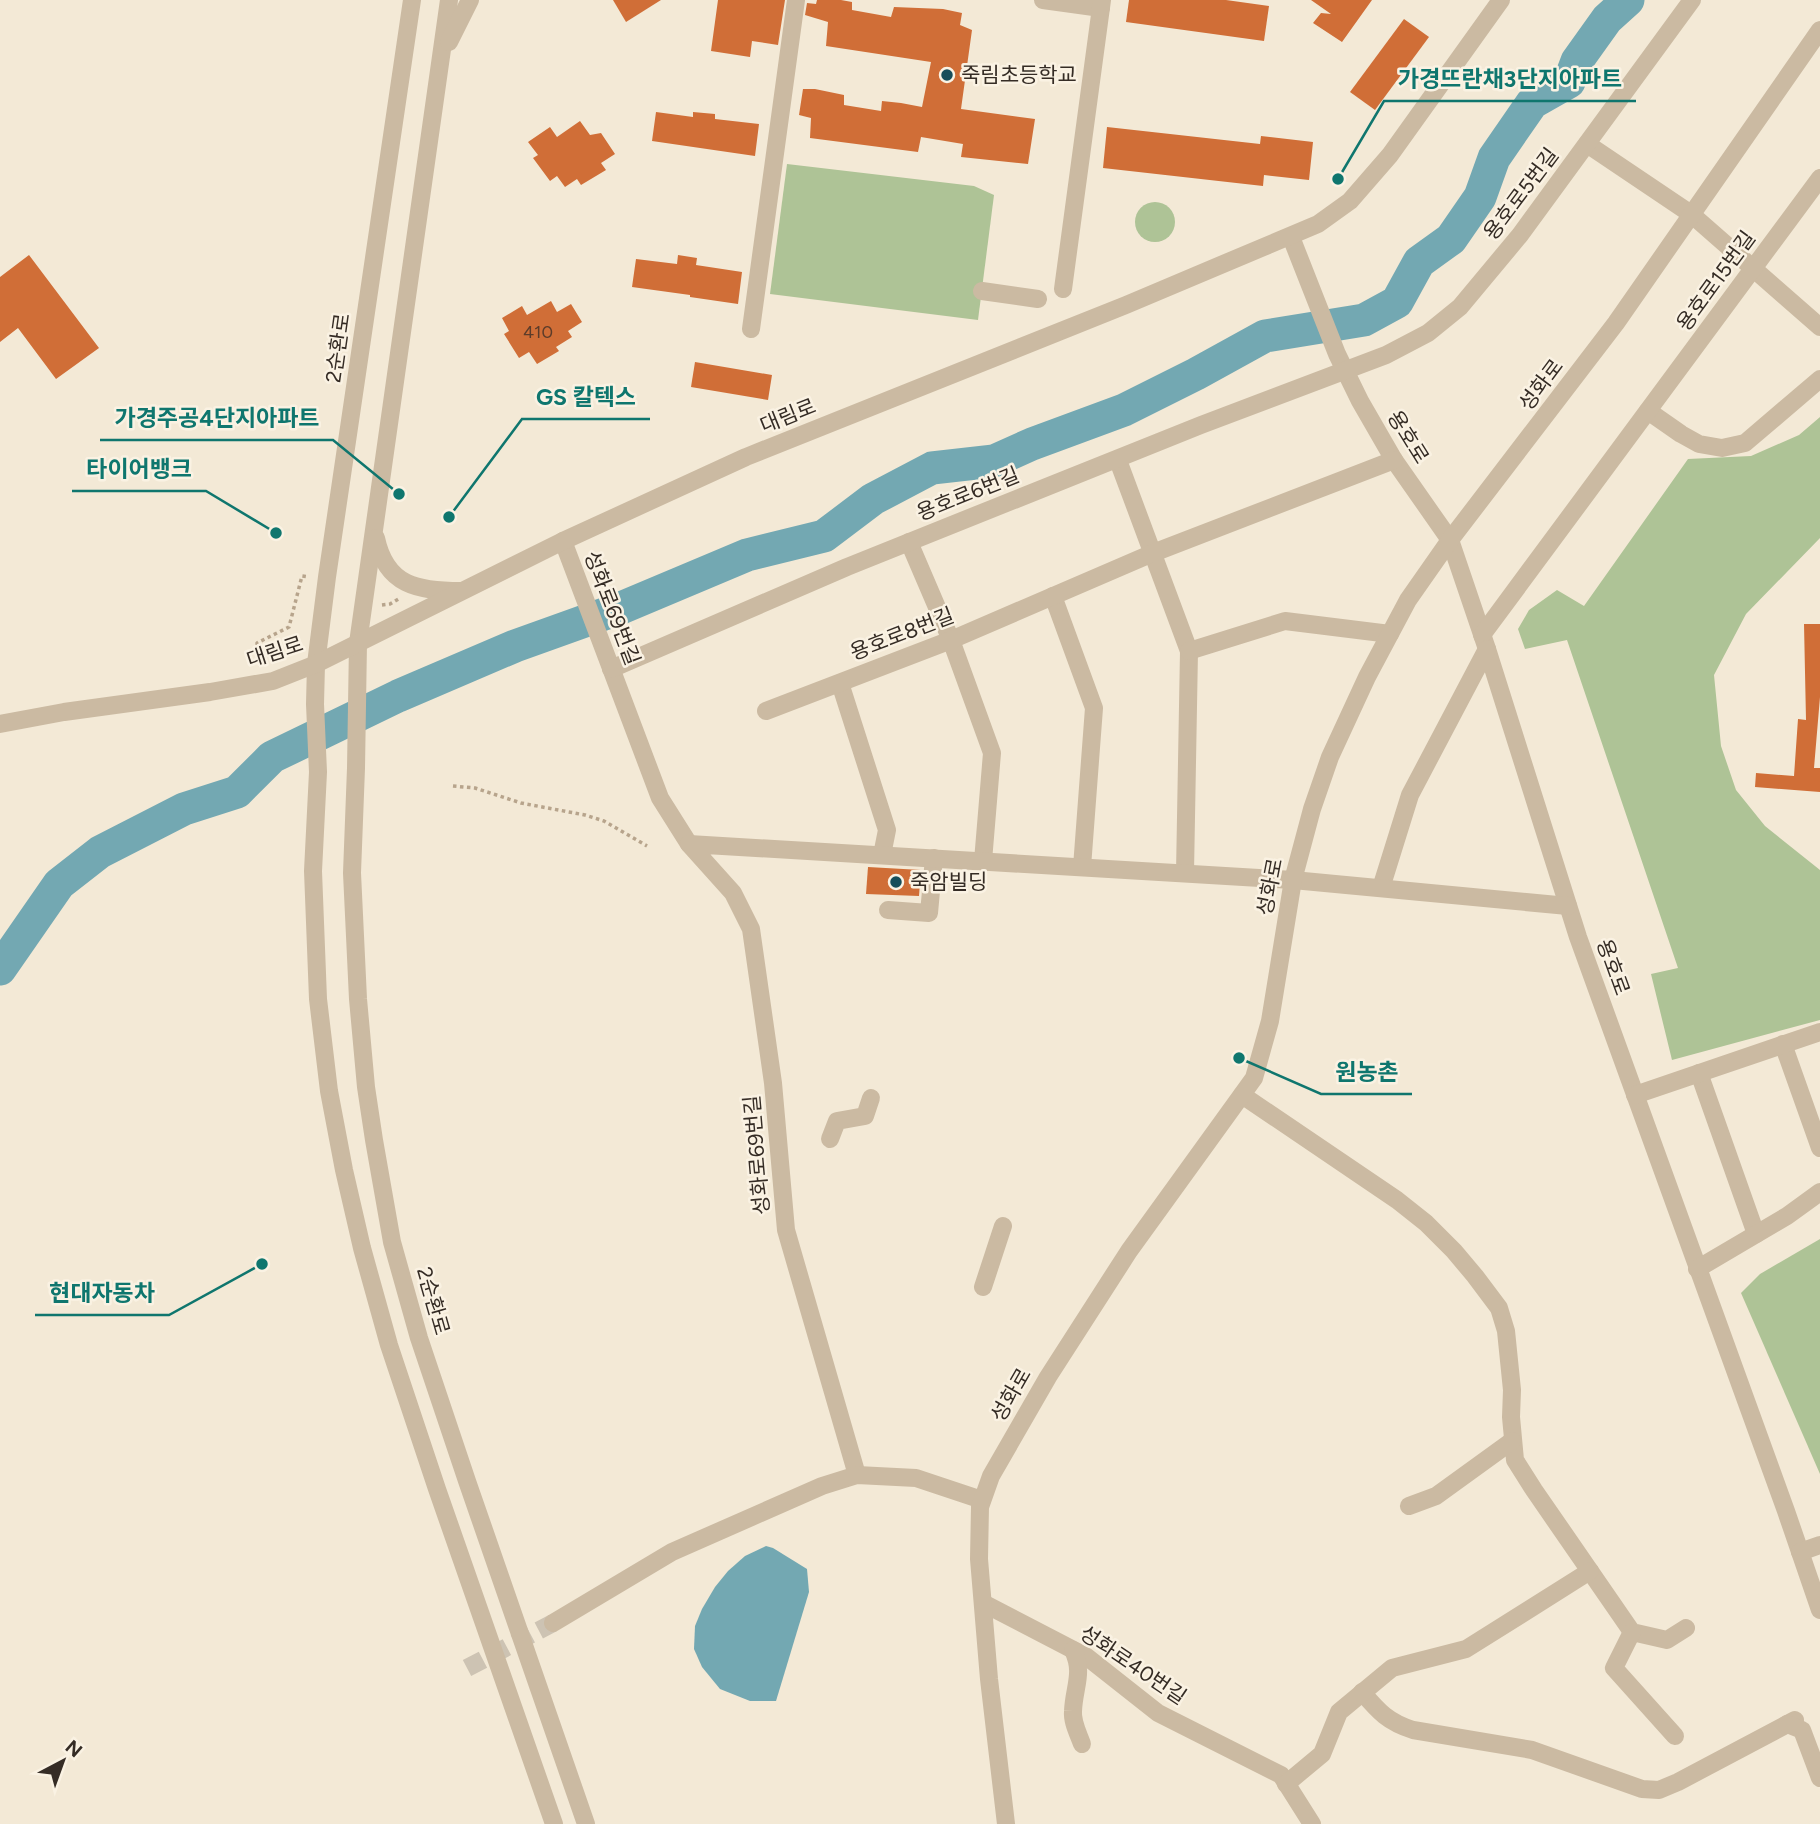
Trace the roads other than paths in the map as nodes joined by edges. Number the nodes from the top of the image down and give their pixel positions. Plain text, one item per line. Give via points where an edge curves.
1 (412, 0) edge
2 (449, 0) edge
3 (470, 0) edge
4 (796, 0) edge
5 (1043, 0) edge
6 (1501, 0) edge
7 (1692, 0) edge
8 (1102, 4) edge
9 (1820, 30) edge
10 (440, 58) junction
11 (1587, 144) junction
12 (1820, 178) edge
13 (1691, 214) junction
14 (1291, 237) junction
15 (1754, 268) junction
16 (1063, 289) dead end
17 (982, 291) dead end
18 (1038, 299) dead end
19 (1820, 327) edge
20 (751, 329) dead end
21 (1345, 370) junction
22 (1820, 379) edge
23 (1648, 411) junction
24 (1394, 460) junction
25 (1119, 463) dead end
26 (374, 529) junction
27 (1450, 540) junction
28 (563, 541) junction
29 (909, 542) junction
30 (1153, 553) junction
31 (464, 591) junction
32 (1053, 596) junction
33 (1390, 634) junction
34 (951, 640) junction
35 (1485, 642) junction
36 (358, 643) junction
37 (1189, 651) junction
38 (316, 664) junction
39 (611, 669) junction
40 (840, 682) junction
41 (766, 711) dead end
42 (0, 724) edge
43 (689, 844) junction
44 (882, 855) junction
45 (933, 858) junction
46 (983, 861) junction
47 (1082, 867) junction
48 (1185, 873) junction
49 (1293, 880) junction
50 (1381, 888) junction
51 (1568, 906) junction
52 (888, 910) dead end
53 (1820, 1032) edge
54 (1783, 1044) junction
55 (1699, 1073) junction
56 (1635, 1094) junction
57 (1242, 1095) junction
58 (871, 1098) dead end
59 (830, 1139) dead end
60 (1820, 1148) edge
61 (1820, 1192) edge
62 (1003, 1226) dead end
63 (1756, 1234) junction
64 (1697, 1269) junction
65 (983, 1287) dead end
66 (1512, 1441) junction
67 (857, 1475) junction
68 (982, 1500) junction
69 (1409, 1506) dead end
70 (1820, 1545) edge
71 (1800, 1552) junction
72 (1590, 1571) junction
73 (983, 1603) junction
74 (1820, 1610) edge
75 (553, 1623) tunnel mouth
76 (1686, 1628) dead end
77 (1632, 1632) junction
78 (1073, 1650) junction
79 (1362, 1692) junction
80 (1675, 1736) dead end
81 (1082, 1744) dead end
82 (1820, 1778) edge
83 (1286, 1784) junction
84 (554, 1824) edge
85 (586, 1824) edge
86 (1006, 1824) edge
87 (1312, 1824) edge

1 - 38 street, 2순환로
2 - 10 street
3 - 10 street
4 - 20 street
5 - 8 street
6 - 14 street, 대림로 via 1390,155 1350,201
7 - 11 street, 용호로5번길
8 - 16 street
9 - 13 street, 성화로
10 - 26 street
11 - 13 street
11 - 21 street, 용호로5번길 via 1460,307 1428,333
12 - 15 street, 용호로15번길
13 - 15 street
13 - 27 street, 성화로 via 1616,323
14 - 21 street, 용호로
14 - 28 street, 대림로 via 746,457
15 - 19 street
15 - 23 street, 용호로15번길
17 - 18 street
21 - 24 street, 용호로
21 - 29 street, 용호로6번길
22 - 23 street via 1745,443 1722,448 1699,444
23 - 35 street, 용호로15번길
24 - 27 street, 용호로
24 - 30 street, 용호로8번길
25 - 30 street
26 - 31 street via 380,555 397,578 424,590
26 - 36 street
27 - 33 street, 성화로
27 - 35 street, 용호로
28 - 31 street, 대림로
28 - 39 street, 성화로69번길
29 - 34 street
29 - 39 street, 용호로6번길
30 - 32 street, 용호로8번길
30 - 37 street
31 - 36 street, 대림로
32 - 34 street, 용호로8번길
32 - 47 street via 1094,709
33 - 37 street via 1285,621
33 - 49 street, 성화로 via 1330,757
34 - 40 street, 용호로8번길
34 - 46 street via 992,753
35 - 50 street, 용호로15번길 via 1410,795
35 - 51 street, 용호로
36 - 38 street, 대림로
36 - 85 street, 2순환로 via 352,873 358,999 366,1087 392,1242 449,1429
37 - 48 street
38 - 42 street, 대림로 via 273,681
38 - 84 street, 2순환로 via 318,772 313,871 318,999 344,1170 389,1345
39 - 43 street, 성화로69번길 via 660,798
40 - 41 street, 용호로8번길
40 - 44 street via 887,830
43 - 44 street
43 - 67 street, 성화로69번길 via 733,893 751,929 773,1083 786,1230
44 - 45 street
45 - 46 street
45 - 52 street via 929,913
46 - 47 street
47 - 48 street
48 - 49 street
49 - 50 street
49 - 57 street, 성화로 via 1270,1021 1254,1078
50 - 51 street
51 - 56 street, 용호로
53 - 54 street
54 - 55 street
54 - 60 street
55 - 56 street
55 - 63 street
56 - 64 street, 용호로
57 - 66 street via 1397,1200 1426,1223 1475,1276 1499,1308 1506,1331 1513,1390
57 - 68 street, 성화로 via 1129,1251 1048,1377
58 - 59 street via 865,1116 837,1121
61 - 63 street
62 - 65 street
63 - 64 street
64 - 71 street, 용호로
66 - 69 street via 1436,1496
66 - 72 street via 1515,1460
67 - 68 street via 916,1478
67 - 75 street via 672,1552
68 - 73 street, 성화로 via 979,1559
70 - 71 street
71 - 74 street, 용호로
72 - 77 street
72 - 79 street via 1466,1649 1392,1668
73 - 78 street, 성화로40번길
73 - 86 street, 성화로
76 - 77 street via 1667,1640
77 - 80 street via 1614,1668
78 - 81 street via 1079,1674 1072,1713
78 - 83 street, 성화로40번길 via 1158,1713 1281,1774
79 - 82 street via 1399,1726 1532,1750 1642,1789 1659,1790 1678,1782 1791,1722 1802,1730
79 - 83 street via 1339,1712 1322,1754
83 - 87 street, 성화로40번길

